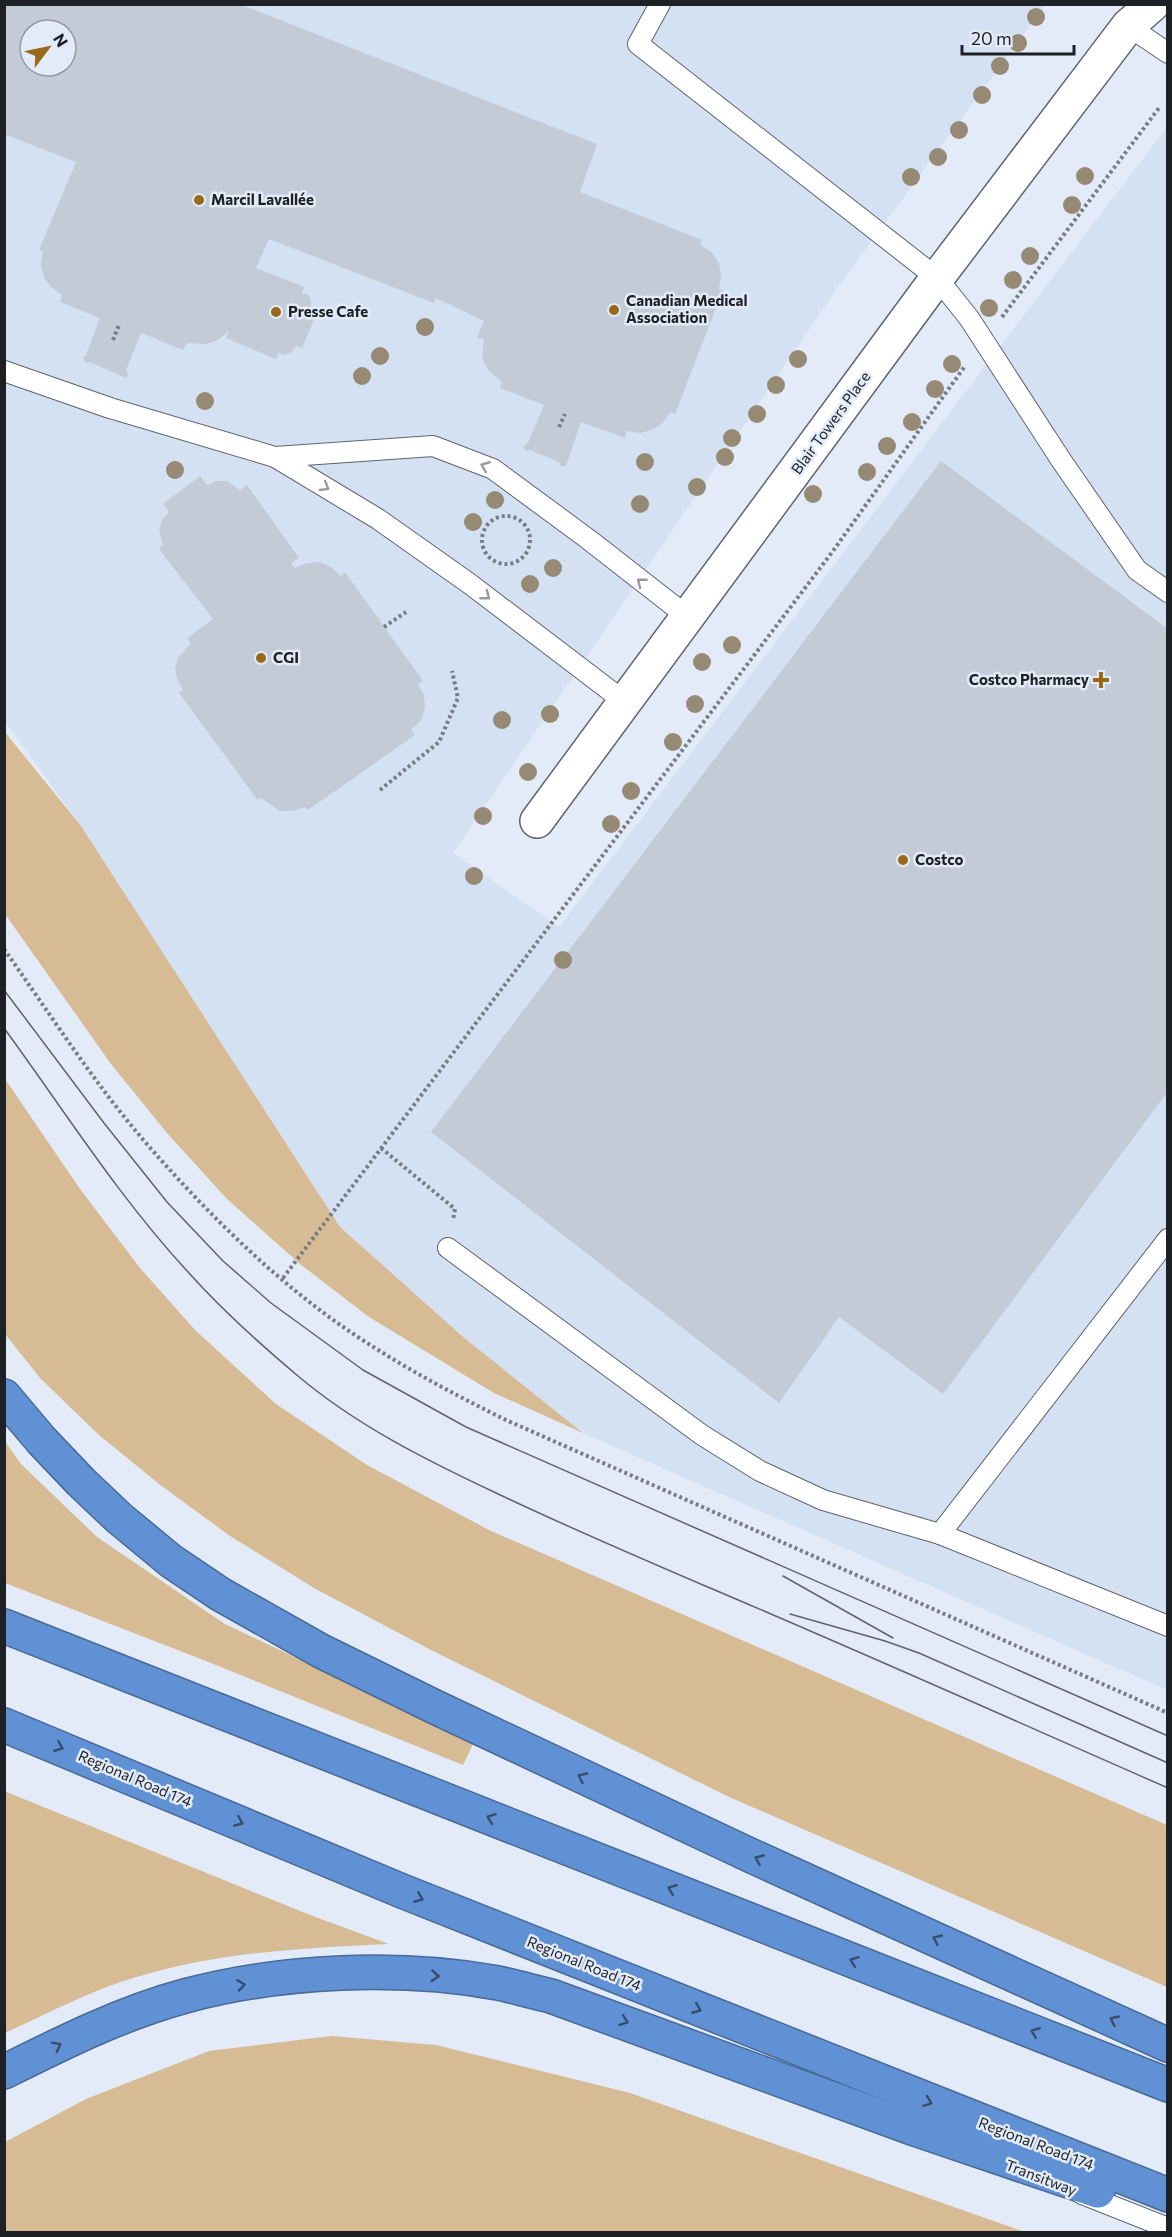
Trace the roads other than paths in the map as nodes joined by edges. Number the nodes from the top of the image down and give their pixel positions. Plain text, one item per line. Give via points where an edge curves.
1 (660, 4) edge
2 (1153, 4) edge
3 (1133, 15) edge
4 (1167, 52) edge
5 (937, 278) junction
6 (4, 371) edge
7 (274, 457) junction
8 (1167, 592) edge
9 (688, 617) junction
10 (625, 702) junction
11 (537, 821) dead end
12 (1167, 1239) edge
13 (448, 1248) road end
14 (4, 1396) edge
15 (940, 1534) junction
16 (4, 1626) edge
17 (1167, 1626) edge
18 (4, 1725) edge
19 (1167, 2045) edge
20 (4, 2072) edge
21 (1167, 2085) edge
22 (915, 2129) junction
23 (1167, 2195) edge
24 (1167, 2214) edge
25 (1167, 2228) edge

1 - 5 lane via 638,44
2 - 3 street, Blair Towers Place
3 - 4 lane
3 - 5 street, Blair Towers Place
5 - 8 lane via 969,318 1137,570
5 - 9 street, Blair Towers Place
6 - 7 lane via 110,408
9 -> 7 lane via 493,469 433,446
7 -> 10 lane via 378,519
9 - 10 street, Blair Towers Place
10 - 11 street, Blair Towers Place
12 - 15 lane
13 - 15 lane via 702,1435 760,1471 823,1500
19 -> 14 highway via 754,1857 321,1651 220,1594 171,1561 81,1482
15 - 17 lane
21 -> 16 highway
18 -> 23 highway, Regional Road 174 via 424,1900
20 -> 22 highway via 74,2037 184,1996 323,1974 382,1972 498,1983 551,1996
22 - 24 highway
22 - 25 lane, Transitway

